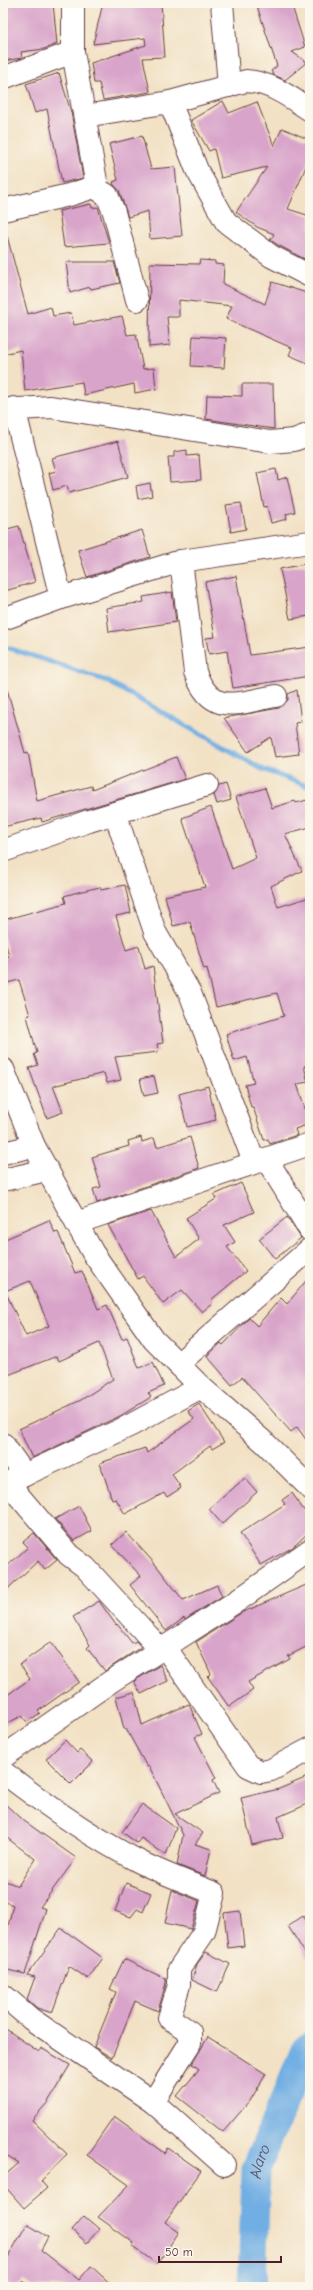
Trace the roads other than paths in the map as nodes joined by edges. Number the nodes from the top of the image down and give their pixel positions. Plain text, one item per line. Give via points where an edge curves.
1 (73, 3) edge
2 (222, 3) edge
3 (73, 52) junction
4 (3, 78) edge
5 (229, 86) junction
6 (170, 102) junction
7 (310, 110) edge
8 (85, 116) junction
9 (94, 187) junction
10 (3, 210) edge
11 (310, 276) edge
12 (137, 300) dead end
13 (9, 409) edge
14 (310, 434) edge
15 (310, 542) edge
16 (181, 561) junction
17 (61, 598) junction
18 (3, 619) edge
19 (276, 696) dead end
20 (207, 784) dead end
21 (114, 813) junction
22 (3, 851) edge
23 (3, 1069) edge
24 (310, 1144) edge
25 (34, 1146) junction
26 (3, 1154) edge
27 (261, 1161) junction
28 (47, 1170) junction
29 (3, 1180) edge
30 (76, 1223) junction
31 (310, 1230) edge
32 (310, 1249) edge
33 (178, 1364) junction
34 (201, 1387) junction
35 (3, 1444) edge
36 (12, 1481) edge
37 (310, 1488) edge
38 (310, 1550) edge
39 (163, 1648) junction
40 (310, 1749) edge
41 (3, 1757) edge
42 (3, 1772) edge
43 (3, 1995) edge
44 (153, 2102) junction
45 (224, 2165) dead end

1 - 3 street
2 - 5 street
3 - 4 street
3 - 8 street
5 - 6 street
5 - 7 street via 246,81 258,81 281,91
6 - 8 street
6 - 11 street via 197,170 226,222 270,256
8 - 9 street via 96,181
9 - 10 street
9 - 12 street via 107,195 114,212
13 - 14 street via 51,406 270,442 294,440
13 - 17 street
15 - 16 street
16 - 17 street
16 - 19 street via 195,672 202,686 212,700 223,704
17 - 18 street
20 - 21 street
21 - 22 street
21 - 27 street via 155,932 190,993
23 - 25 street
24 - 27 street
25 - 26 street
25 - 28 street
27 - 30 street
27 - 31 street
28 - 29 street
28 - 30 street
30 - 33 street via 93,1253 154,1340
32 - 33 street
33 - 34 street
34 - 36 street via 131,1425
34 - 37 street via 265,1443
35 - 36 street
36 - 39 street via 69,1555 85,1568
38 - 39 street
39 - 40 street via 248,1766 261,1772 271,1770
39 - 41 street
42 - 44 street via 84,1831 142,1863 214,1893 204,1932 179,1969 179,1985 169,2018 187,2028 190,2032 190,2043
43 - 44 street via 31,2019
44 - 45 street

